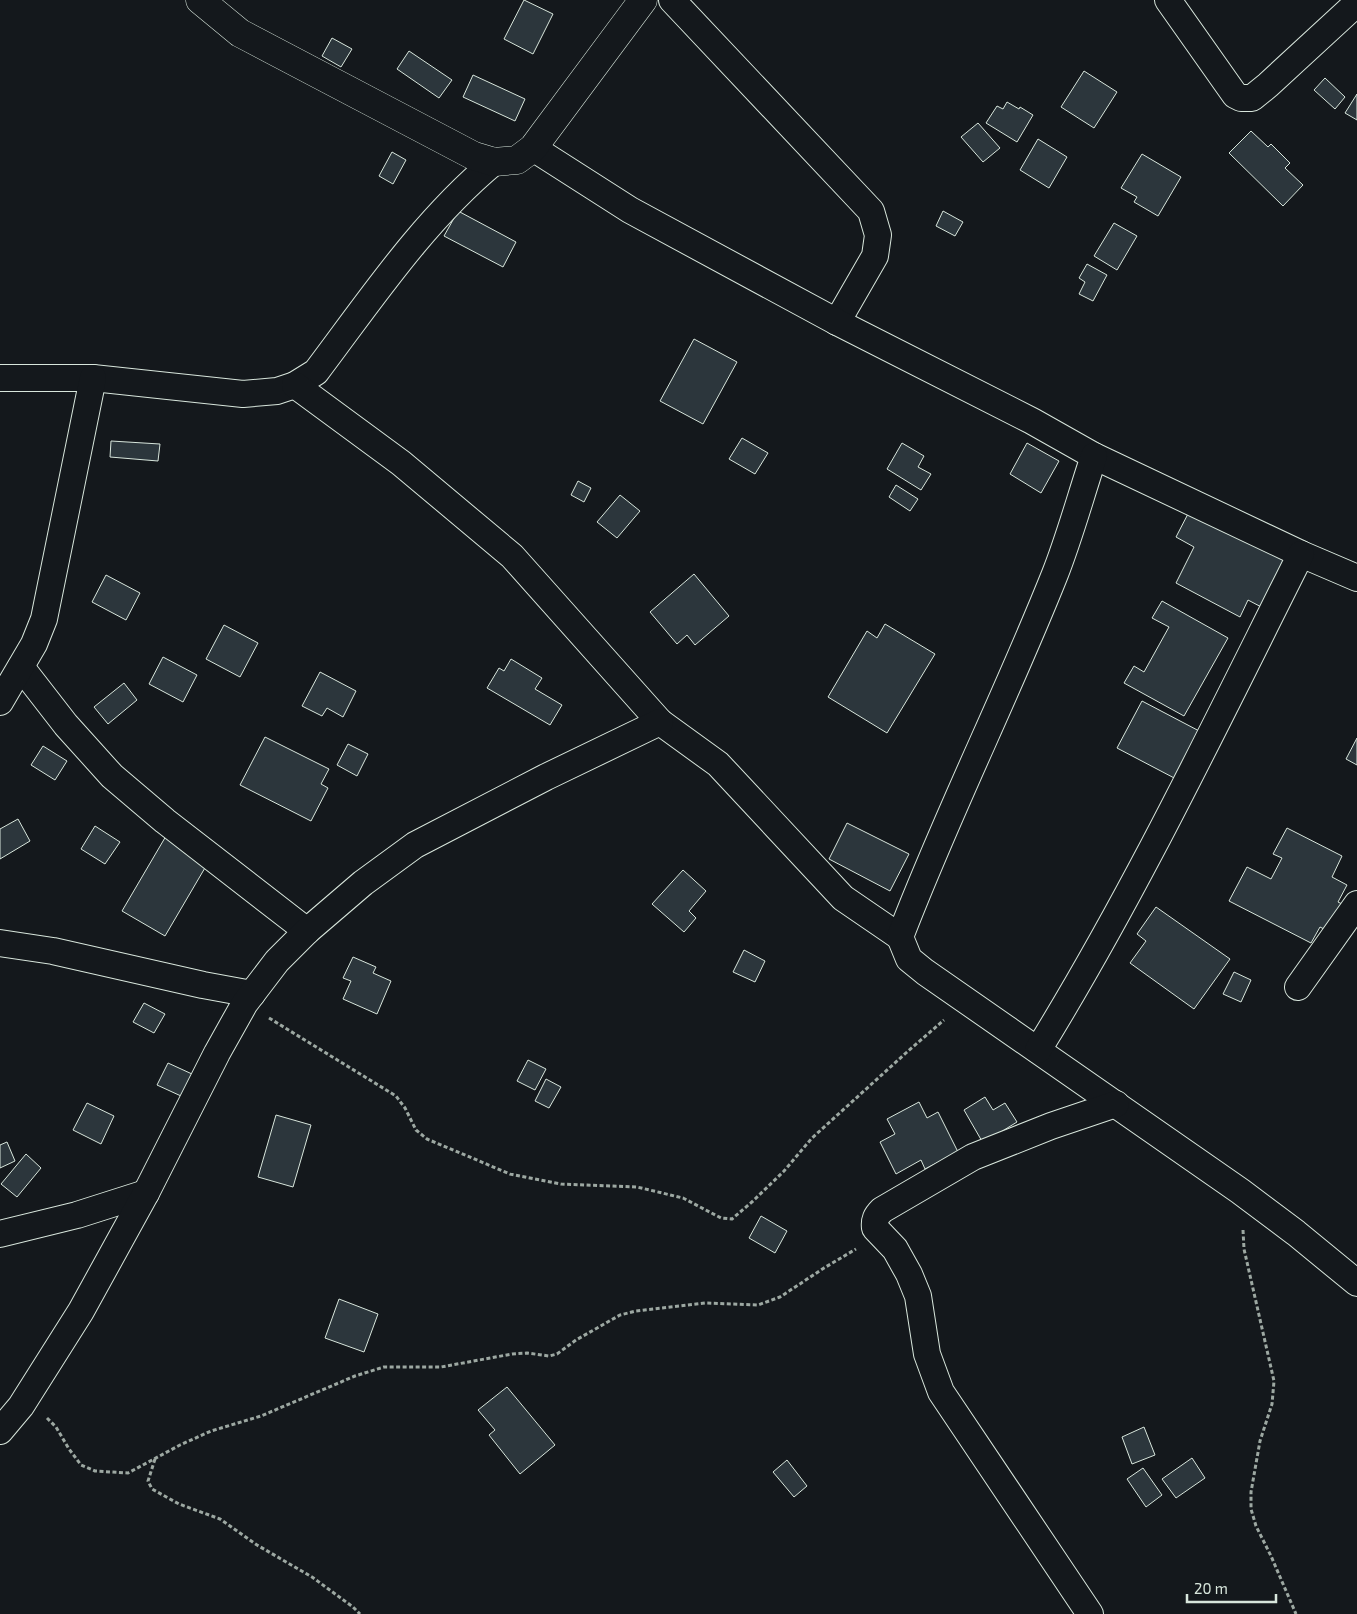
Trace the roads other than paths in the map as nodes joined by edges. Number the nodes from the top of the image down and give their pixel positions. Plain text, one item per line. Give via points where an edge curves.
1 (200, 0) edge
2 (643, 0) edge
3 (672, 0) edge
4 (1168, 0) edge
5 (1357, 3) edge
6 (533, 148) junction
7 (494, 162) junction
8 (837, 322) junction
9 (0, 378) edge
10 (93, 378) junction
11 (295, 385) junction
12 (1094, 456) junction
13 (1301, 554) junction
14 (1357, 578) edge
15 (21, 667) junction
16 (0, 702) edge
17 (660, 722) junction
18 (1357, 904) edge
19 (307, 931) junction
20 (900, 937) junction
21 (0, 943) edge
22 (1298, 987) dead end
23 (249, 999) junction
24 (1038, 1050) junction
25 (1116, 1104) junction
26 (146, 1192) junction
27 (0, 1234) edge
28 (1357, 1283) edge
29 (0, 1431) edge
30 (1090, 1614) edge

1 - 7 street via 240,33 474,156
2 - 6 street
3 - 8 street via 871,211 878,235 875,256
4 - 5 street via 1235,95 1242,98 1252,98 1268,85
6 - 7 street via 517,160
6 - 8 street via 630,210
7 - 11 street via 466,185 410,247 316,372
8 - 12 street
9 - 10 street
10 - 11 street via 244,394 277,392
10 - 15 street via 44,619
11 - 17 street via 401,463 512,556
12 - 13 street
12 - 20 street via 1055,573
13 - 14 street
13 - 24 street via 1186,784 1071,997
15 - 16 street
15 - 19 street via 66,725 112,776
17 - 19 street via 415,845 363,883
17 - 20 street via 718,764 843,898
18 - 22 street
19 - 23 street via 277,961
20 - 24 street via 909,960
21 - 23 street via 53,951 203,985
23 - 26 street via 212,1061
24 - 25 street
25 - 28 street via 1240,1191
25 - 30 street via 973,1156 882,1210 874,1222 875,1228 894,1249 909,1274 918,1296 927,1354 941,1392
26 - 27 street via 78,1215
26 - 29 street via 81,1311 21,1406

